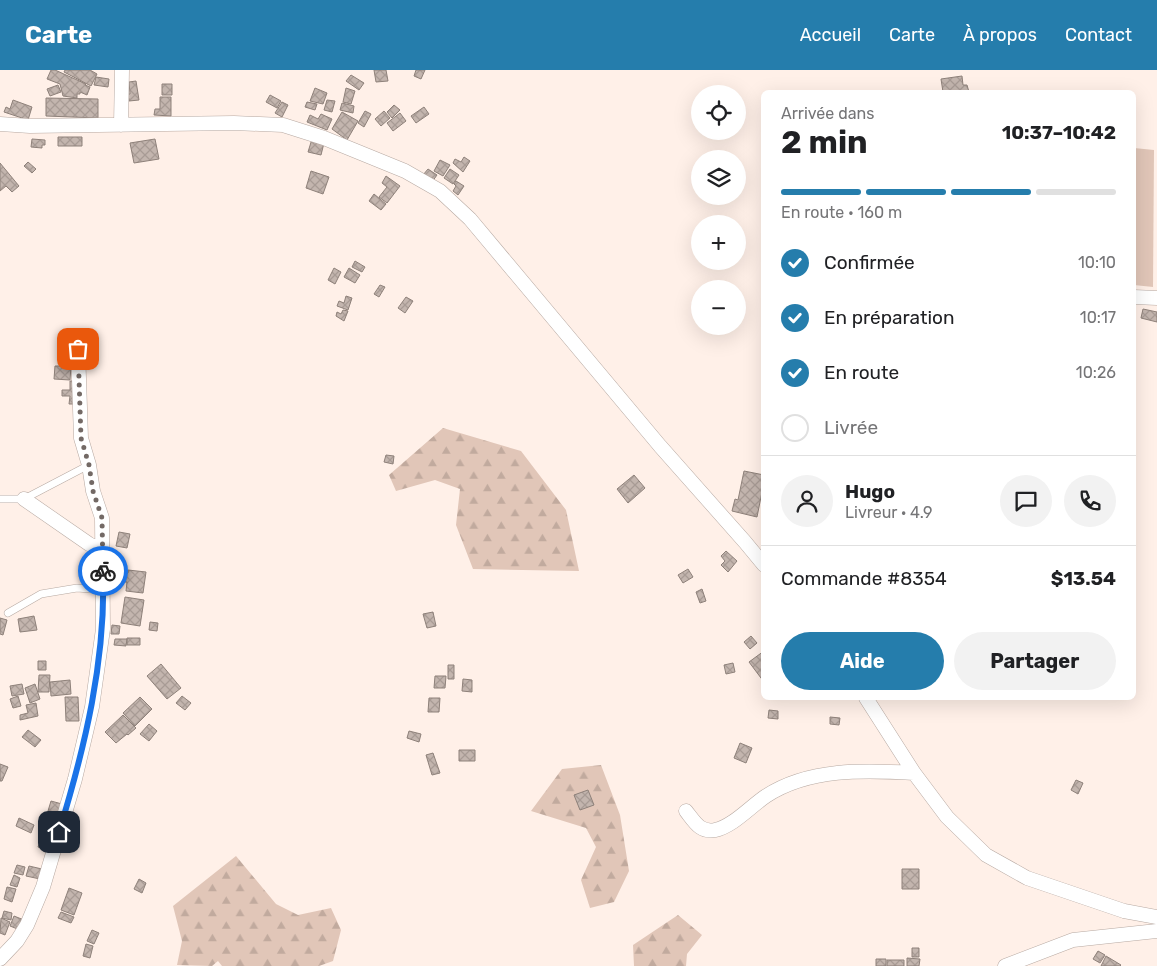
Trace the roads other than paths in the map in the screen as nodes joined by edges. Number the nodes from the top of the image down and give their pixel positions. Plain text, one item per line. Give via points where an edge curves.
1 (122, 70) edge
2 (0, 124) edge
3 (121, 125) junction
4 (1136, 297) edge
5 (1157, 298) edge
6 (78, 349) dead end
7 (89, 465) junction
8 (0, 499) edge
9 (24, 499) junction
10 (102, 551) junction
11 (761, 561) edge
12 (103, 590) junction
13 (8, 613) dead end
14 (867, 700) edge
15 (914, 773) junction
16 (686, 811) dead end
17 (1157, 917) edge
18 (1157, 931) edge
19 (0, 959) edge
20 (1005, 966) edge

1 - 3 street
2 - 3 street
3 - 11 street via 283,125 376,159 440,191 470,219
4 - 5 street
6 - 7 street via 81,438
7 - 9 lane
7 - 10 street via 102,518
8 - 9 lane
9 - 10 street
10 - 12 street
12 - 13 lane via 77,588 40,594
12 - 19 street via 103,629 93,698 75,779 43,887 27,925
14 - 15 street
15 - 16 street via 880,771 809,778 782,787 716,830 698,827
15 - 17 street via 948,817 986,855 1027,878 1124,911
18 - 20 street via 1073,940

